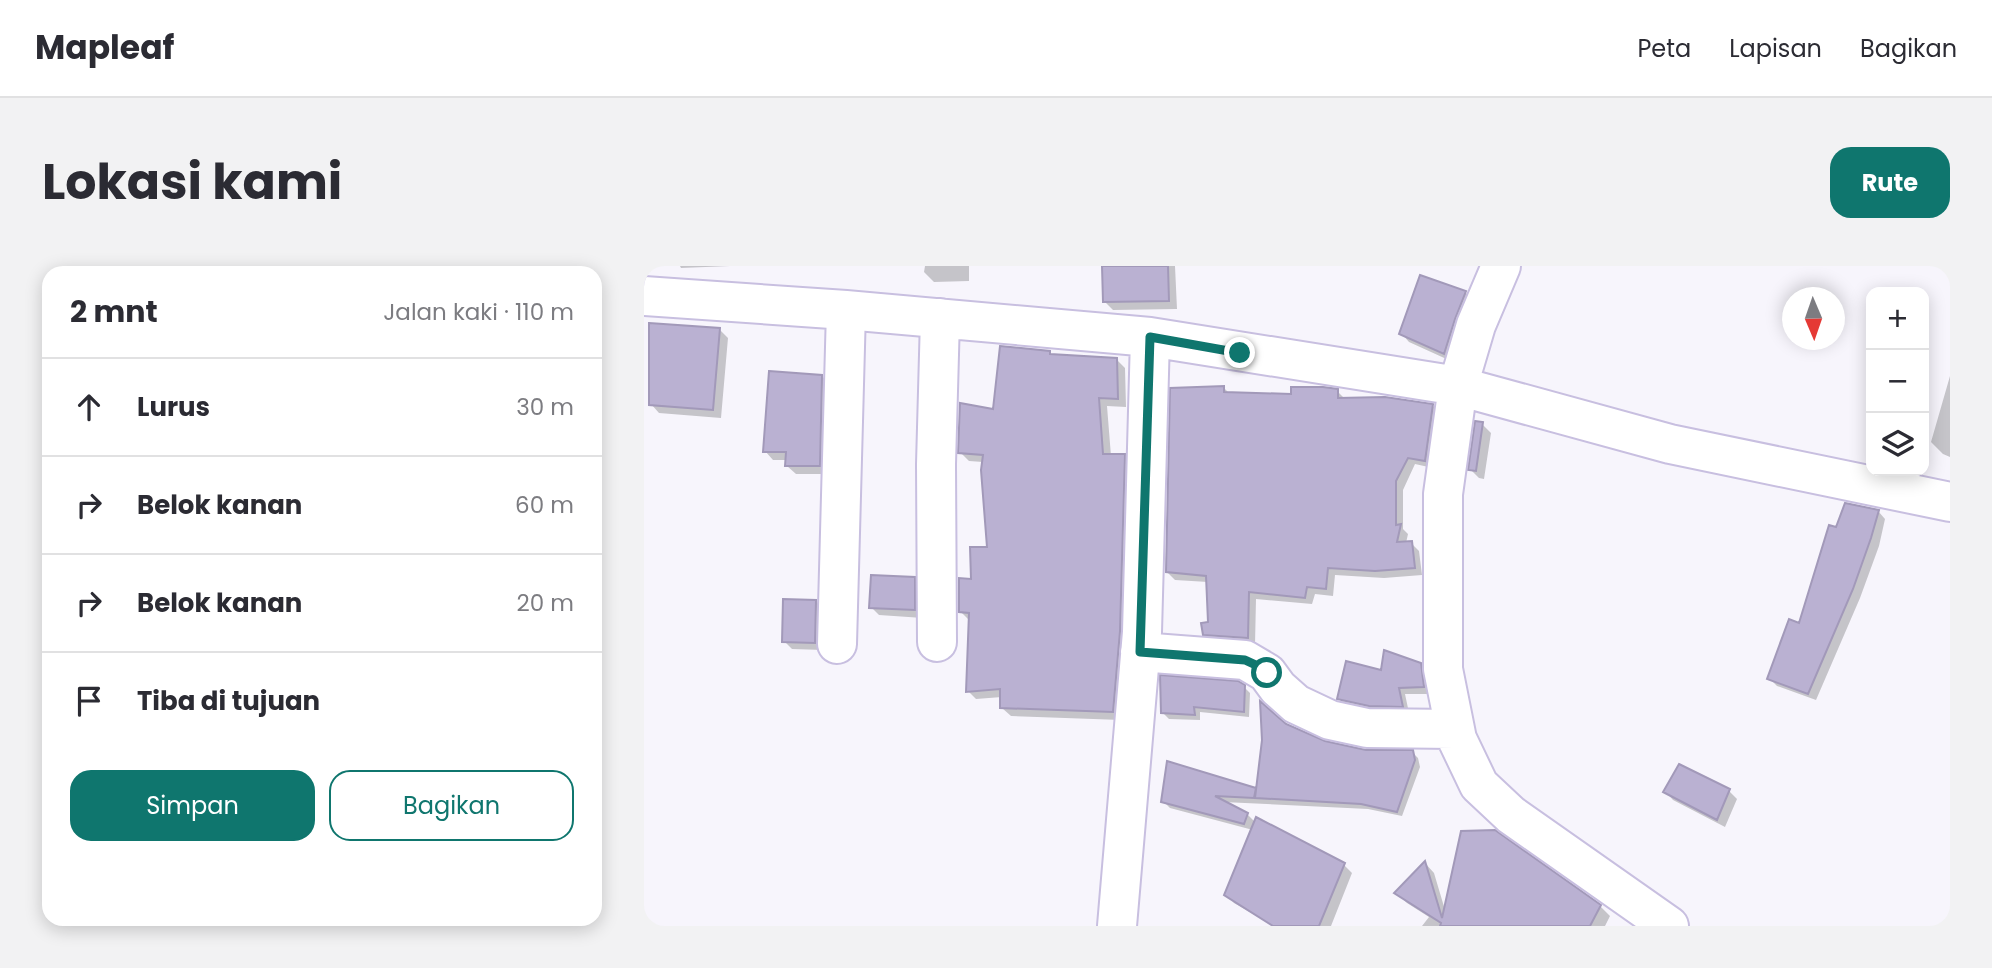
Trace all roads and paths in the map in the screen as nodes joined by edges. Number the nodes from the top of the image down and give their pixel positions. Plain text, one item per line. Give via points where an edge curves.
1 (1501, 266) edge
2 (648, 286) edge
3 (846, 310) junction
4 (940, 318) junction
5 (1150, 337) junction
6 (1458, 386) junction
7 (1950, 502) edge
8 (937, 642) dead end
9 (837, 644) dead end
10 (1140, 652) junction
11 (1454, 729) junction
12 (1117, 926) edge
13 (1669, 926) edge

1 - 6 street via 1476,325
2 - 3 street
3 - 4 street
3 - 9 street
4 - 5 street
4 - 8 street
5 - 6 street
5 - 10 street
6 - 7 street via 1670,444
6 - 11 street via 1443,494 1443,669
10 - 11 street via 1245,660 1267,673 1296,704 1330,720 1367,728
10 - 12 street
11 - 13 street via 1479,785 1511,815

